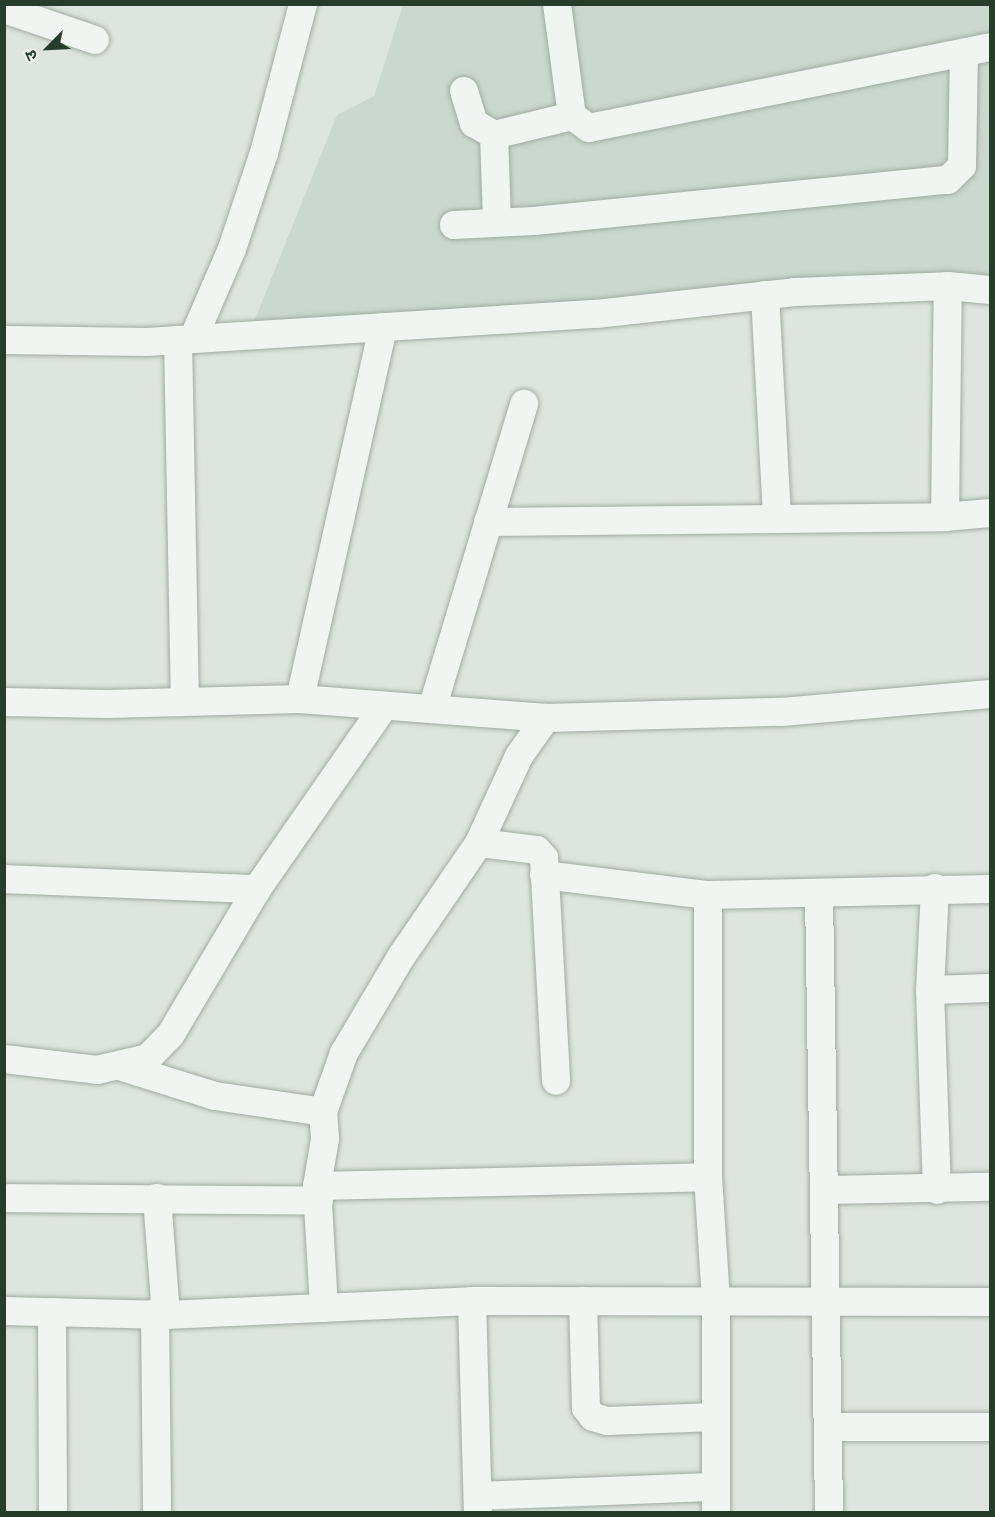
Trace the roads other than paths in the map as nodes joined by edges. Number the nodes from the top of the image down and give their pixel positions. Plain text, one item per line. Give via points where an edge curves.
1 (303, 4) edge
2 (557, 4) edge
3 (4, 9) edge
4 (95, 40) dead end
5 (977, 50) edge
6 (464, 91) dead end
7 (572, 116) junction
8 (494, 135) junction
9 (496, 222) junction
10 (454, 225) dead end
11 (948, 286) junction
12 (990, 290) edge
13 (765, 295) junction
14 (383, 327) junction
15 (4, 340) edge
16 (186, 340) junction
17 (524, 404) dead end
18 (990, 513) edge
19 (945, 517) junction
20 (777, 518) junction
21 (488, 522) junction
22 (990, 694) edge
23 (184, 699) junction
24 (300, 699) junction
25 (4, 702) edge
26 (384, 706) junction
27 (432, 709) junction
28 (546, 718) junction
29 (479, 843) junction
30 (544, 875) junction
31 (4, 879) edge
32 (935, 888) junction
33 (257, 889) junction
34 (990, 889) edge
35 (819, 894) junction
36 (708, 895) junction
37 (990, 988) edge
38 (930, 990) junction
39 (4, 1059) edge
40 (122, 1067) junction
41 (556, 1081) dead end
42 (323, 1112) junction
43 (708, 1177) junction
44 (990, 1187) edge
45 (827, 1190) junction
46 (937, 1190) junction
47 (318, 1193) junction
48 (4, 1197) edge
49 (157, 1198) junction
50 (716, 1300) junction
51 (827, 1300) junction
52 (472, 1301) junction
53 (583, 1301) junction
54 (990, 1302) edge
55 (324, 1308) junction
56 (4, 1311) edge
57 (52, 1312) junction
58 (161, 1314) junction
59 (716, 1417) junction
60 (828, 1426) junction
61 (990, 1426) edge
62 (716, 1500) edge
63 (478, 1504) edge
64 (53, 1512) edge
65 (157, 1512) edge
66 (829, 1512) edge

1 - 16 street via 260,164 232,249
2 - 7 street
3 - 4 street
5 - 7 street via 609,127 589,128
5 - 9 street via 962,166 948,180
6 - 8 street via 474,123
7 - 8 street
8 - 9 street
9 - 10 street
11 - 12 street
11 - 13 street
11 - 19 street
13 - 14 street via 596,314
13 - 20 street
14 - 16 street
14 - 24 street
15 - 16 street
16 - 23 street
17 - 21 street
18 - 19 street
19 - 20 street
20 - 21 street
21 - 27 street
22 - 28 street via 781,712
23 - 24 street
23 - 25 street via 107,704
24 - 26 street
26 - 27 street
26 - 33 street
27 - 28 street
28 - 29 street via 519,756
29 - 30 street via 537,850 544,858
29 - 42 street via 401,957 344,1053
30 - 36 street
30 - 41 street
31 - 33 street
32 - 34 street
32 - 35 street
32 - 38 street
33 - 40 street via 171,1034 148,1058
35 - 36 street
35 - 45 street via 819,1071
36 - 43 street
37 - 38 street
38 - 46 street
39 - 40 street via 98,1070
40 - 42 street via 215,1096
42 - 47 street via 325,1139
43 - 47 street
43 - 50 street
44 - 46 street
45 - 46 street
45 - 51 street
47 - 49 street
47 - 55 street
48 - 49 street
49 - 58 street
50 - 51 street
50 - 53 street
50 - 59 street
51 - 54 street
51 - 60 street
52 - 53 street
52 - 55 street
52 - 63 street
53 - 59 street via 586,1408 593,1417 607,1421
55 - 58 street
56 - 57 street
57 - 58 street
57 - 64 street
58 - 65 street
59 - 62 street
60 - 61 street
60 - 66 street
62 - 63 street

